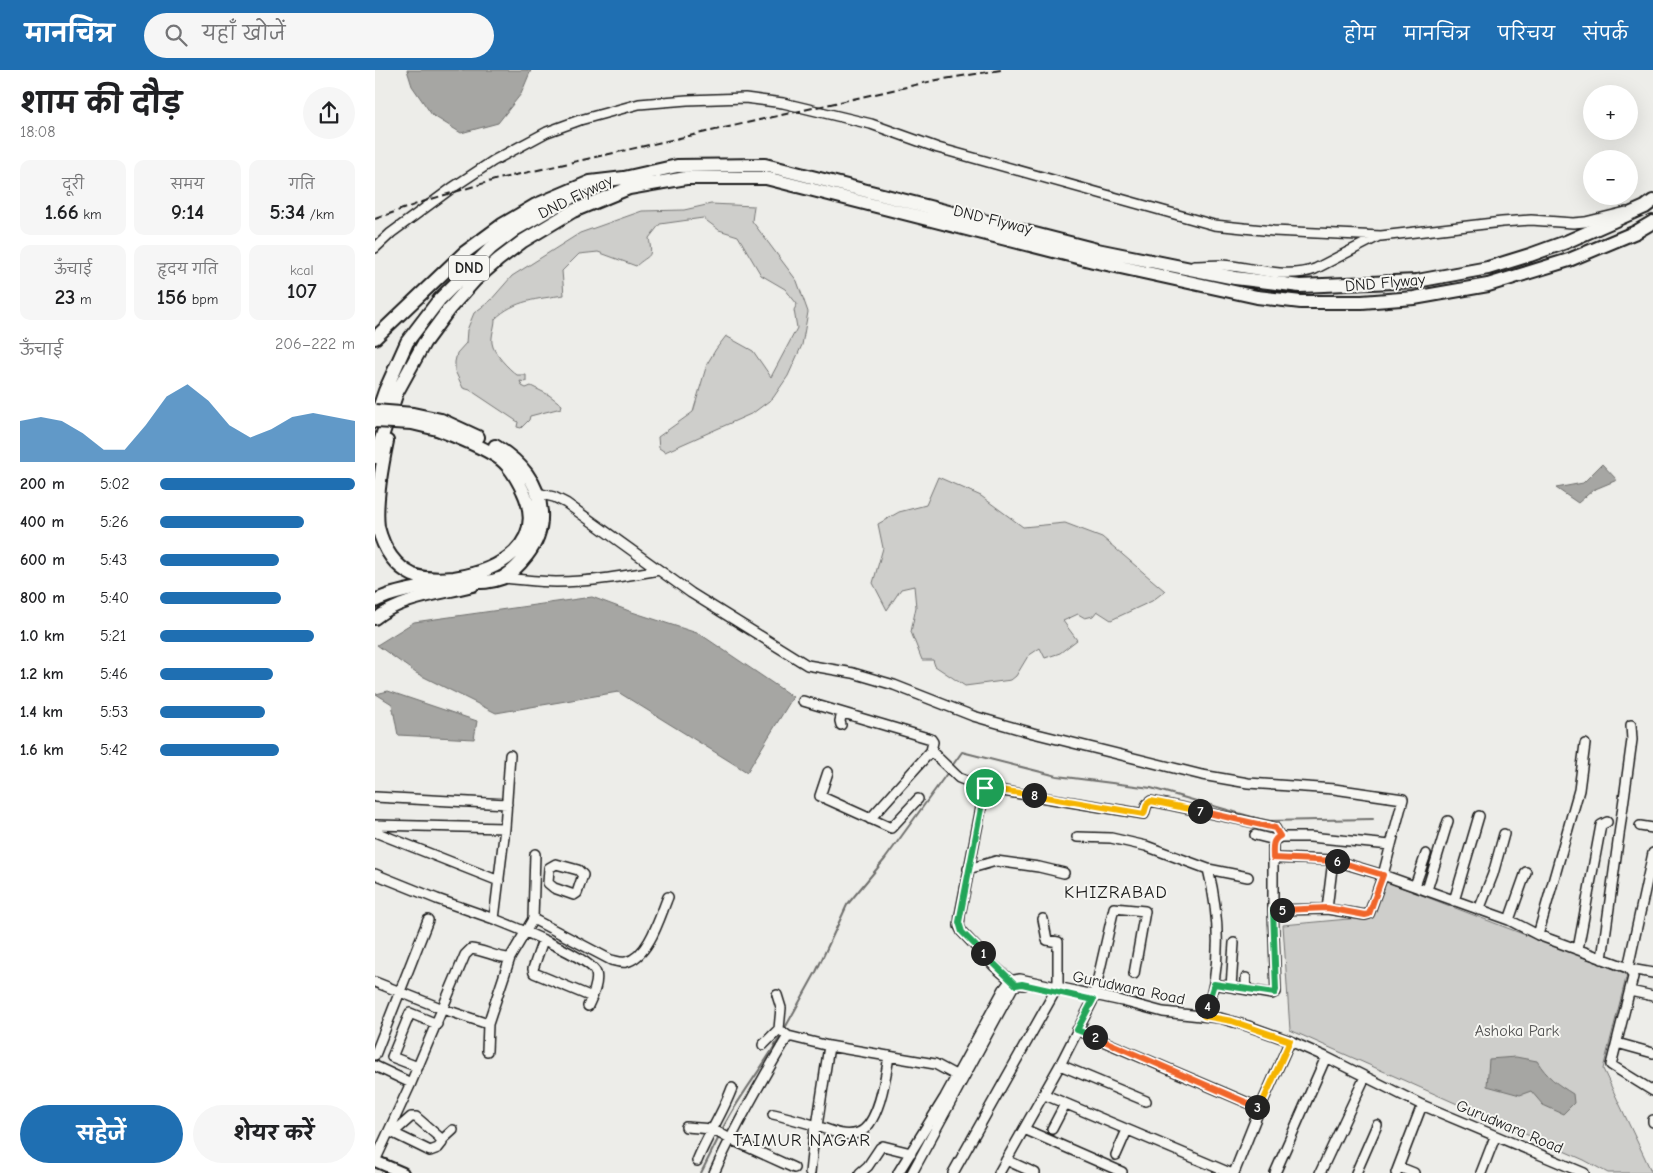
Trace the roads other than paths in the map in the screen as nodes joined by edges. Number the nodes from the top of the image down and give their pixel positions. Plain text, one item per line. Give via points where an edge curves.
1 (624, 178) junction
2 (1653, 201) edge
3 (1636, 211) junction
4 (1653, 222) edge
5 (1381, 236) junction
6 (375, 248) edge
7 (1181, 266) junction
8 (375, 338) edge
9 (397, 392) junction
10 (375, 411) edge
11 (375, 421) edge
12 (439, 425) junction
13 (386, 448) junction
14 (375, 457) edge
15 (375, 485) edge
16 (537, 493) junction
17 (659, 570) junction
18 (501, 578) junction
19 (484, 583) junction
20 (376, 600) edge
21 (375, 619) edge
22 (803, 700) dead end
23 (842, 713) junction
24 (841, 725) dead end
25 (1631, 725) dead end
26 (1585, 744) dead end
27 (931, 751) junction
28 (510, 756) dead end
29 (828, 772) dead end
30 (985, 788) junction
31 (375, 797) edge
32 (918, 799) dead end
33 (507, 804) junction
34 (1479, 816) dead end
35 (870, 819) junction
36 (1448, 821) dead end
37 (1607, 822) dead end
38 (375, 825) edge
39 (1640, 826) dead end
40 (505, 828) junction
41 (1653, 828) edge
42 (375, 832) edge
43 (1504, 834) dead end
44 (1255, 835) dead end
45 (1077, 837) dead end
46 (1278, 838) junction
47 (1391, 844) junction
48 (1653, 853) edge
49 (1426, 854) dead end
50 (1273, 858) junction
51 (1333, 860) junction
52 (549, 868) dead end
53 (968, 869) junction
54 (1208, 869) junction
55 (1526, 872) dead end
56 (1064, 873) dead end
57 (375, 874) edge
58 (1383, 875) junction
59 (1248, 878) dead end
60 (499, 881) junction
61 (1415, 886) junction
62 (1427, 890) junction
63 (668, 897) dead end
64 (1454, 901) junction
65 (1327, 908) junction
66 (1273, 910) junction
67 (1479, 910) junction
68 (495, 919) junction
69 (533, 919) junction
70 (428, 920) dead end
71 (1043, 920) dead end
72 (1509, 920) junction
73 (525, 932) junction
74 (1538, 935) junction
75 (543, 940) junction
76 (1235, 943) dead end
77 (1578, 949) junction
78 (510, 958) junction
79 (1603, 959) junction
80 (1629, 969) junction
81 (1653, 973) edge
82 (1134, 974) dead end
83 (1246, 978) dead end
84 (375, 982) edge
85 (1014, 983) junction
86 (1214, 984) junction
87 (1231, 986) junction
88 (1246, 988) junction
89 (1057, 989) junction
90 (401, 991) junction
91 (1630, 991) junction
92 (777, 994) dead end
93 (1653, 996) edge
94 (1094, 998) junction
95 (443, 1009) junction
96 (1204, 1016) junction
97 (437, 1024) junction
98 (488, 1024) junction
99 (1077, 1030) junction
100 (784, 1032) junction
101 (1290, 1041) junction
102 (1617, 1043) junction
103 (763, 1045) dead end
104 (829, 1046) junction
105 (487, 1051) dead end
106 (1653, 1053) edge
107 (375, 1055) edge
108 (889, 1056) junction
109 (1326, 1057) junction
110 (1060, 1065) junction
111 (375, 1066) edge
112 (418, 1067) junction
113 (961, 1077) junction
114 (1365, 1077) junction
115 (411, 1083) junction
116 (732, 1088) dead end
117 (1653, 1091) edge
118 (1043, 1094) junction
119 (1145, 1101) dead end
120 (1065, 1104) junction
121 (1422, 1105) junction
122 (1260, 1108) junction
123 (773, 1114) dead end
124 (1377, 1125) dead end
125 (816, 1126) junction
126 (686, 1128) dead end
127 (1024, 1129) junction
128 (1052, 1129) dead end
129 (453, 1130) dead end
130 (1127, 1130) junction
131 (391, 1132) junction
132 (721, 1134) junction
133 (1495, 1137) junction
134 (441, 1141) junction
135 (911, 1153) junction
136 (1116, 1154) dead end
137 (1006, 1160) junction
138 (375, 1161) edge
139 (697, 1161) dead end
140 (794, 1168) dead end
141 (1398, 1170) edge
142 (1122, 1172) dead end
143 (403, 1173) edge
144 (714, 1173) edge
145 (810, 1173) edge
146 (860, 1173) edge
147 (898, 1173) edge
148 (912, 1173) edge
149 (953, 1173) edge
150 (999, 1173) edge
151 (1035, 1173) edge
152 (1229, 1173) edge
153 (1234, 1173) edge
154 (1275, 1173) edge
155 (1320, 1173) edge
156 (1357, 1173) edge
157 (1414, 1173) edge
158 (1481, 1173) edge
159 (1584, 1173) edge

1 - 7 highway, DND Flyway via 677,166 765,165 1097,250
1 - 8 highway via 590,182 536,205 502,225 464,253
1 - 11 highway, DND via 576,194 515,229 468,269 407,342
2 - 3 highway, DND Flyway
3 - 5 street via 1619,212 1585,222 1531,220
3 - 7 highway, DND Flyway via 1530,255 1488,268 1417,281 1300,286 1235,278
4 - 9 highway, DND Flyway via 1569,260 1488,285 1414,298 1301,302 1257,297 1093,261 766,178 686,178 629,188 573,211 523,241 475,280 449,309 424,343
5 - 6 street via 1214,225 938,148 871,124 783,103 745,98 639,104 547,132 452,188
5 - 7 street via 1304,273 1222,265
9 - 13 highway
9 - 14 highway
10 - 12 highway, bridge via 413,414
11 - 12 highway, bridge
12 - 13 highway via 497,456 515,474 526,497 530,517 526,535 509,557 490,569 436,579 422,578 397,564 377,526 376,509
12 - 16 highway via 483,440 510,456 529,475
13 - 15 highway
16 - 17 street via 566,503
16 - 18 highway via 541,503 537,539 522,562
17 - 18 street via 573,581
17 - 47 street via 807,666 853,673 1033,734 1202,775 1403,799
18 - 19 highway
19 - 20 highway via 424,587
19 - 21 main road via 410,600
22 - 23 street
23 - 24 street
23 - 27 street via 931,739
25 - 79 street via 1632,740
26 - 74 street via 1579,790
27 - 30 street via 951,772
27 - 35 street
28 - 33 street
29 - 35 street via 820,796
30 - 46 street via 1144,814 1151,801 1270,826 1275,828
30 - 53 street
31 - 33 street
32 - 35 street via 891,828
33 - 40 street
34 - 64 street
36 - 62 street
37 - 77 street via 1601,825
38 - 40 street
39 - 41 street
40 - 60 street
42 - 60 street
43 - 67 street
44 - 46 street
45 - 54 street via 1111,838 1146,846
46 - 47 street via 1310,837
46 - 50 street
47 - 58 street
48 - 80 street
49 - 61 street
50 - 51 street
50 - 66 street
51 - 58 street
51 - 65 street
52 - 69 street via 535,858
53 - 56 street via 996,861
53 - 85 street via 960,915 961,930
54 - 59 street
54 - 86 street via 1217,936
55 - 72 street
57 - 68 street via 437,900
58 - 61 street
58 - 65 street via 1369,914
60 - 68 street
61 - 62 street
62 - 64 street
63 - 69 street via 647,945 628,962 611,960
64 - 67 street
65 - 66 street
66 - 88 street via 1276,992
67 - 72 street
68 - 73 street
69 - 73 street
70 - 90 street
71 - 89 street via 1047,940 1058,942
72 - 74 street
73 - 75 street
73 - 78 street
74 - 77 street
75 - 75 street via 596,971 590,1002 534,973
76 - 87 street
77 - 79 street
78 - 95 street via 477,949 468,951
78 - 98 street
79 - 80 street
80 - 81 street
80 - 91 street via 1633,976
82 - 94 street via 1145,911 1114,908
83 - 88 street
84 - 90 street
85 - 89 street, Gurudwara Road via 1029,980
85 - 113 street
86 - 87 street
86 - 96 street
87 - 88 street
89 - 94 street, Gurudwara Road
89 - 149 street
90 - 95 street
90 - 107 street
91 - 93 street
91 - 102 street
92 - 100 street
94 - 96 street, Gurudwara Road via 1155,1014
94 - 99 street
95 - 97 street
95 - 98 street
96 - 101 street, Gurudwara Road via 1232,1021
97 - 112 street
97 - 112 street via 410,1013 392,1057
98 - 105 street
99 - 110 street
99 - 122 street
100 - 103 street
100 - 104 street
100 - 132 street
101 - 109 street, Gurudwara Road
101 - 122 street
102 - 106 street
102 - 117 street via 1611,1065
104 - 108 street
104 - 125 street
108 - 113 street via 935,1064
108 - 125 street via 883,1094 863,1130 842,1133
109 - 114 street, Gurudwara Road
109 - 154 street
110 - 118 street
110 - 119 street
111 - 115 street
112 - 115 street
113 - 135 street
113 - 148 street
114 - 121 street, Gurudwara Road
114 - 155 street
115 - 131 street
116 - 132 street
118 - 120 street
118 - 127 street
120 - 128 street
120 - 130 street
121 - 133 street, Gurudwara Road
121 - 141 street
122 - 153 street
123 - 125 street
124 - 156 street
125 - 145 street
126 - 132 street
127 - 137 street
127 - 142 street
129 - 134 street
130 - 136 street
130 - 152 street
131 - 134 street via 430,1151 439,1148
131 - 134 street via 413,1116
131 - 138 street
132 - 139 street
132 - 140 street
132 - 144 street
133 - 158 street
133 - 159 street, Gurudwara Road
135 - 146 street via 883,1146
135 - 147 street
137 - 150 street
137 - 151 street
138 - 143 main road
141 - 157 street

